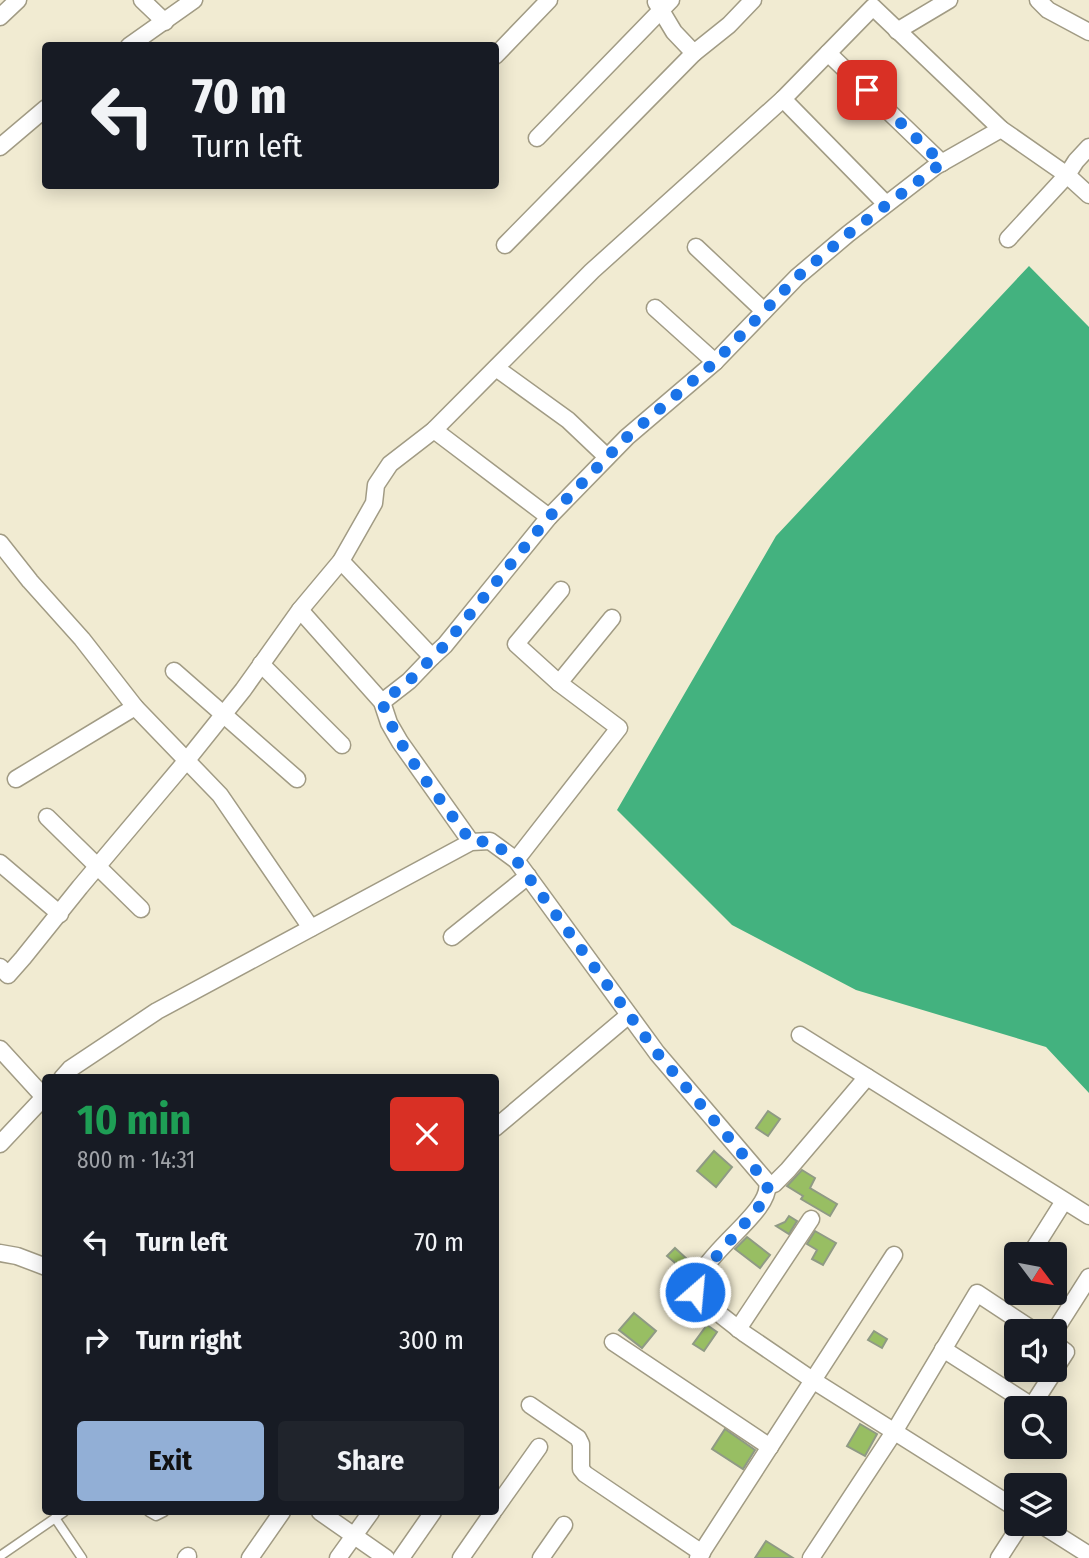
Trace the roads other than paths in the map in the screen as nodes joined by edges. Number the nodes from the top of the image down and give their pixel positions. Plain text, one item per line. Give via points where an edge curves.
1 (18, 0) edge
2 (142, 0) edge
3 (194, 0) edge
4 (550, 0) edge
5 (753, 0) edge
6 (949, 0) edge
7 (1038, 0) edge
8 (662, 3) edge
9 (868, 4) edge
10 (0, 17) edge
11 (165, 22) junction
12 (897, 31) junction
13 (1089, 32) edge
14 (135, 42) edge
15 (499, 52) edge
16 (828, 52) junction
17 (694, 53) junction
18 (783, 99) junction
19 (42, 111) edge
20 (1001, 129) junction
21 (537, 138) dead end
22 (0, 147) edge
23 (1089, 147) edge
24 (942, 163) junction
25 (1068, 175) junction
26 (1089, 194) edge
27 (886, 204) junction
28 (1008, 239) dead end
29 (505, 245) dead end
30 (696, 247) dead end
31 (655, 308) dead end
32 (764, 311) junction
33 (715, 362) junction
34 (496, 369) junction
35 (434, 430) junction
36 (607, 457) junction
37 (549, 517) junction
38 (0, 542) edge
39 (341, 561) junction
40 (561, 590) dead end
41 (300, 610) junction
42 (612, 618) dead end
43 (432, 657) junction
44 (261, 664) junction
45 (174, 671) dead end
46 (559, 683) junction
47 (382, 702) junction
48 (135, 707) junction
49 (224, 713) junction
50 (342, 745) dead end
51 (187, 760) junction
52 (16, 779) dead end
53 (298, 779) dead end
54 (47, 817) dead end
55 (471, 842) junction
56 (516, 860) junction
57 (0, 863) edge
58 (96, 867) junction
59 (528, 876) junction
60 (141, 909) dead end
61 (60, 914) junction
62 (311, 928) junction
63 (452, 937) dead end
64 (0, 967) edge
65 (629, 1015) junction
66 (800, 1035) dead end
67 (0, 1049) edge
68 (66, 1074) edge
69 (867, 1077) junction
70 (42, 1093) edge
71 (42, 1099) edge
72 (499, 1125) edge
73 (3, 1135) edge
74 (768, 1186) junction
75 (1065, 1201) junction
76 (1089, 1216) edge
77 (811, 1219) dead end
78 (1038, 1242) edge
79 (0, 1253) edge
80 (894, 1255) dead end
81 (42, 1265) edge
82 (1089, 1277) edge
83 (1017, 1319) edge
84 (1062, 1319) edge
85 (738, 1329) junction
86 (613, 1342) dead end
87 (943, 1349) junction
88 (814, 1381) junction
89 (1013, 1396) edge
90 (530, 1405) dead end
91 (894, 1432) junction
92 (540, 1447) dead end
93 (770, 1447) junction
94 (1004, 1501) edge
95 (499, 1504) edge
96 (60, 1515) edge
97 (280, 1515) edge
98 (324, 1515) edge
99 (369, 1515) edge
100 (431, 1515) edge
101 (491, 1515) edge
102 (55, 1518) junction
103 (564, 1525) dead end
104 (354, 1536) junction
105 (1013, 1536) edge
106 (1059, 1536) edge
107 (700, 1555) edge
108 (1089, 1555) edge
109 (0, 1556) edge
110 (82, 1558) edge
111 (250, 1558) edge
112 (338, 1558) edge
113 (386, 1558) edge
114 (401, 1558) edge
115 (461, 1558) edge
116 (541, 1558) edge
117 (811, 1558) edge
118 (999, 1558) edge

1 - 10 street
2 - 11 street
3 - 11 street
4 - 15 street
5 - 17 street
6 - 12 street
7 - 13 street
8 - 17 street via 674,33
8 - 21 street
9 - 12 street
9 - 16 street
11 - 14 street
12 - 20 street
16 - 18 street
16 - 24 street
17 - 29 street
18 - 27 street
18 - 34 street via 592,271
19 - 22 street
20 - 24 street
20 - 25 street
23 - 25 street
24 - 27 street
25 - 26 street
25 - 28 street
27 - 32 street via 807,268
30 - 32 street
31 - 33 street
32 - 33 street
33 - 36 street
34 - 35 street
34 - 36 street via 568,420
35 - 37 street
35 - 39 street via 390,464
36 - 37 street
37 - 43 street
38 - 48 street
39 - 41 street
39 - 43 street
40 - 46 street via 516,644
41 - 44 street
41 - 47 street
42 - 46 street
43 - 47 street
44 - 49 street
44 - 50 street
45 - 49 street
46 - 56 street via 619,728
47 - 55 street via 400,742
48 - 51 street
48 - 52 street
49 - 51 street
49 - 53 street
51 - 58 street
51 - 62 street via 220,795
54 - 58 street
55 - 56 street via 490,841
55 - 62 street
56 - 59 street
57 - 61 street
58 - 60 street
58 - 61 street
59 - 63 street
59 - 65 street
61 - 64 street via 8,975
62 - 68 street via 158,1012
65 - 72 street
65 - 74 street
66 - 69 street
67 - 70 street
69 - 74 street via 788,1170
69 - 75 street
71 - 73 street
74 - 85 street via 763,1202 721,1248 695,1286 699,1298
75 - 76 street
75 - 78 street
77 - 85 street
79 - 81 street
80 - 88 street
82 - 84 street
83 - 87 street via 977,1293
85 - 88 street
86 - 93 street
87 - 89 street
87 - 91 street
88 - 91 street
88 - 93 street
90 - 107 street via 578,1438 585,1474
91 - 94 street
91 - 117 street
92 - 95 street
93 - 107 street
96 - 102 lane
97 - 111 street
98 - 104 street
99 - 104 street
100 - 114 street
101 - 115 street
102 - 109 lane
102 - 110 lane
103 - 116 street
104 - 112 street
104 - 113 street
105 - 118 street
106 - 108 street

